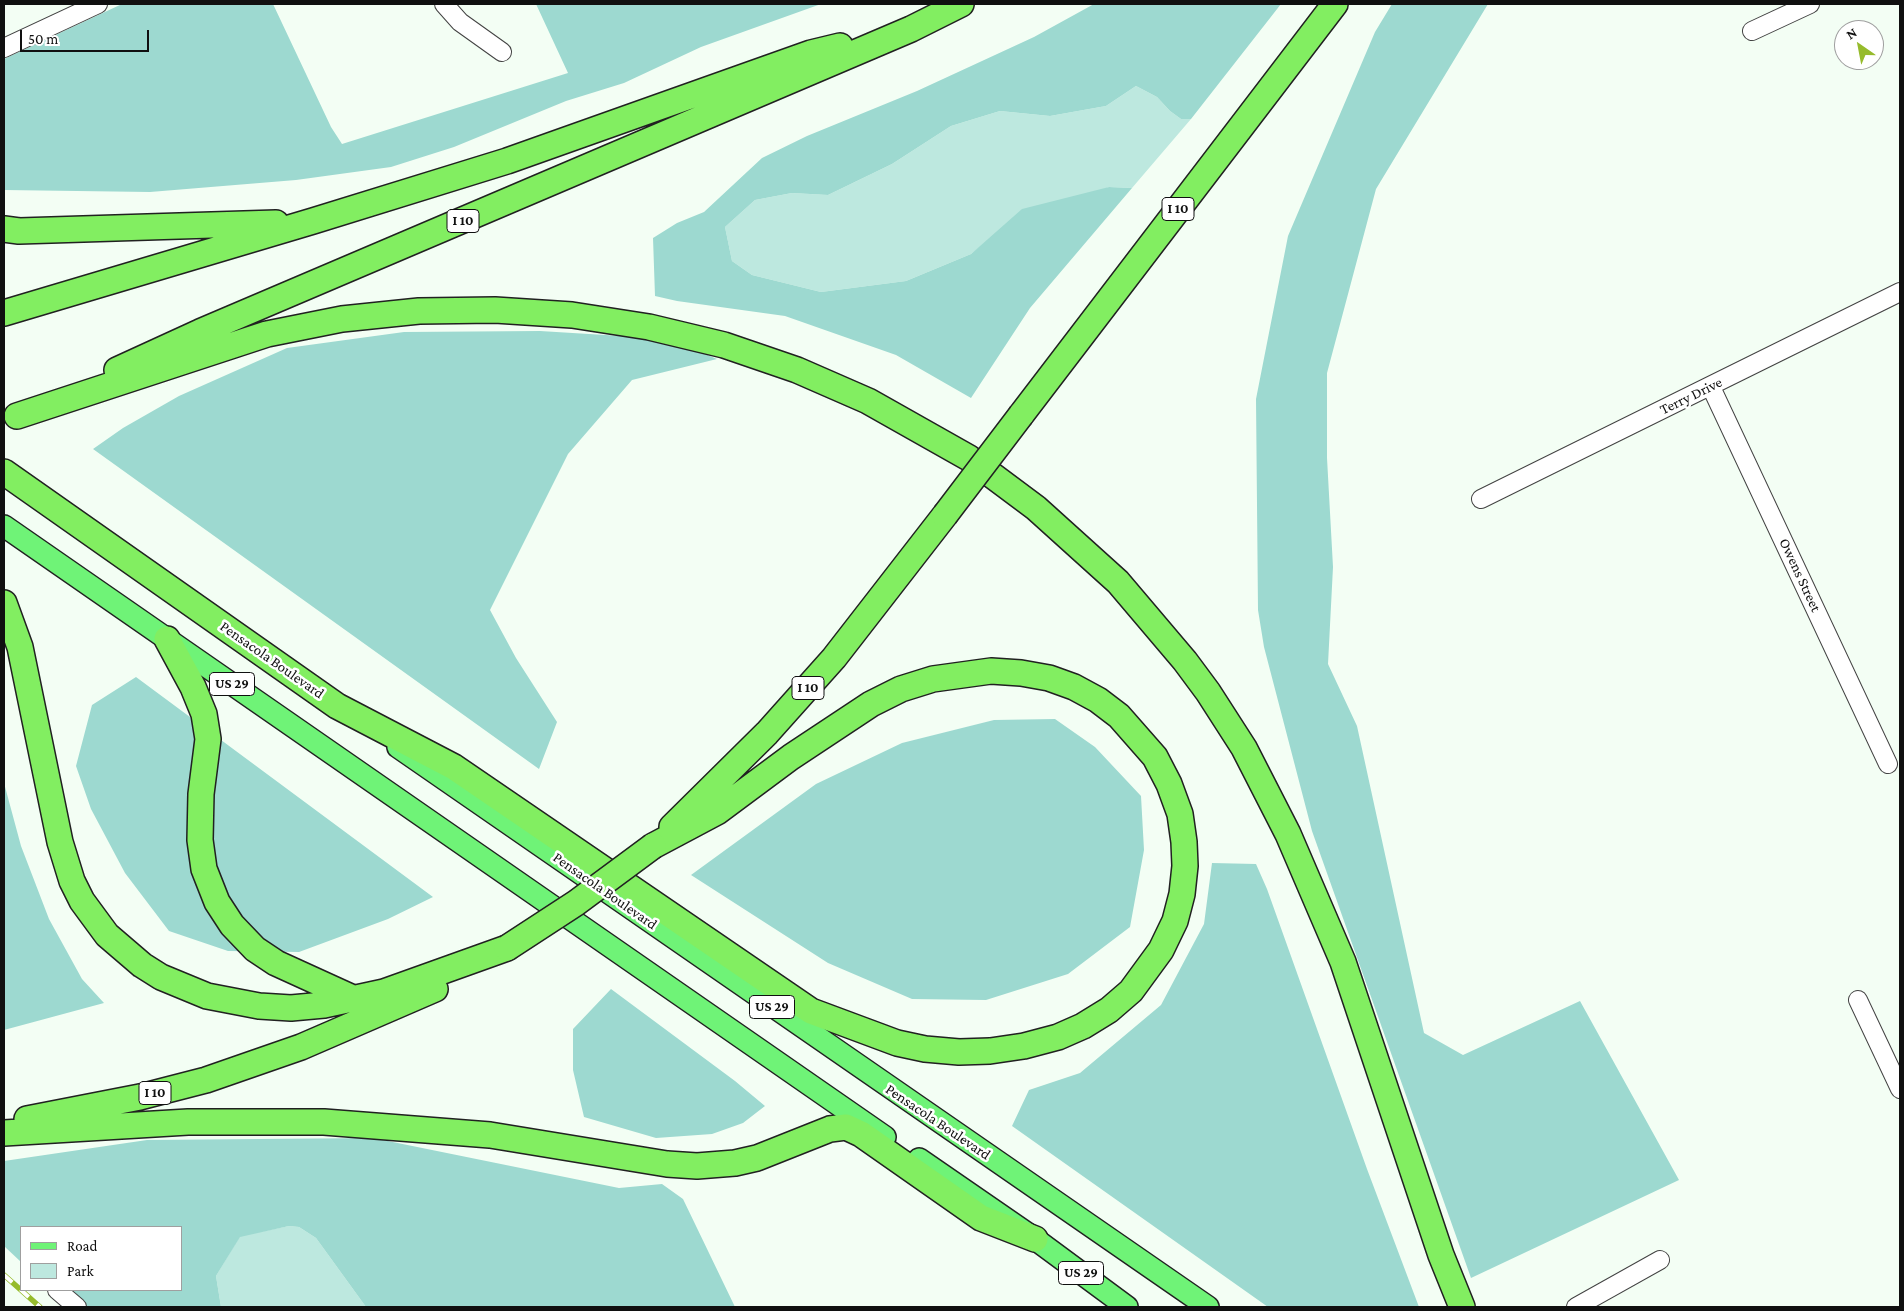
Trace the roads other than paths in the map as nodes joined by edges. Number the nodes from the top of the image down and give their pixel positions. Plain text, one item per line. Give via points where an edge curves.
1 (98, 4) edge
2 (444, 4) edge
3 (961, 4) edge
4 (1335, 4) edge
5 (1810, 4) edge
6 (911, 29) junction
7 (1752, 31) dead end
8 (4, 48) edge
9 (502, 52) dead end
10 (313, 221) junction
11 (4, 229) edge
12 (1900, 292) edge
13 (4, 313) edge
14 (1710, 387) junction
15 (10, 419) edge
16 (4, 472) edge
17 (1481, 499) dead end
18 (4, 526) edge
19 (4, 603) edge
20 (167, 639) junction
21 (337, 706) junction
22 (1888, 764) dead end
23 (653, 846) junction
24 (507, 948) junction
25 (356, 999) junction
26 (1858, 1000) dead end
27 (1900, 1089) edge
28 (4, 1123) edge
29 (4, 1133) edge
30 (1035, 1239) junction
31 (1660, 1260) dead end
32 (58, 1291) edge
33 (77, 1307) edge
34 (1127, 1307) edge
35 (1208, 1307) edge
36 (1462, 1307) edge
37 (1576, 1307) edge

1 - 8 street
2 - 9 street via 460,22
3 - 6 highway, I 10
4 - 23 highway, I 10, bridge via 834,658 767,733
5 - 7 street
6 - 10 highway via 811,53 507,161
6 - 15 highway, I 10 via 200,332
10 - 11 highway via 19,232
10 - 13 highway
12 - 14 street, Terry Drive
14 - 17 street, Terry Drive
14 - 22 street, Owens Street
15 - 36 highway via 267,334 380,315 496,310 572,315 639,326 724,346 797,370 868,401 969,458 1036,508 1118,582 1185,661 1244,748 1288,834 1343,962 1439,1248
16 - 21 highway, Pensacola Boulevard / US 29
18 - 20 main road, US 29
19 - 25 highway via 20,648 65,862 82,901 107,935 122,950 161,977 207,996 242,1004 291,1008
20 - 25 highway via 204,714 208,739 201,794 200,840 204,869 217,902 232,925 255,949 276,963
20 - 30 main road, US 29
21 - 23 highway via 454,766 811,1011 897,1043 925,1049 967,1052 1024,1046 1084,1026 1109,1010 1136,986 1162,950 1175,921 1185,866 1180,814 1169,784 1155,757 1132,729 1098,700 1074,687 1049,678 991,671 933,679 901,689 871,704 791,757 717,812
21 - 35 main road, Pensacola Boulevard / US 29
23 - 24 highway, I 10, bridge via 576,903
24 - 25 highway
24 - 28 highway, I 10 via 427,993 286,1052 206,1080 140,1097
26 - 27 street
29 - 30 highway via 188,1122 324,1122 490,1135 697,1166 757,1158 830,1129 846,1127 861,1134 982,1218
30 - 34 main road, US 29
31 - 37 street
32 - 33 street

